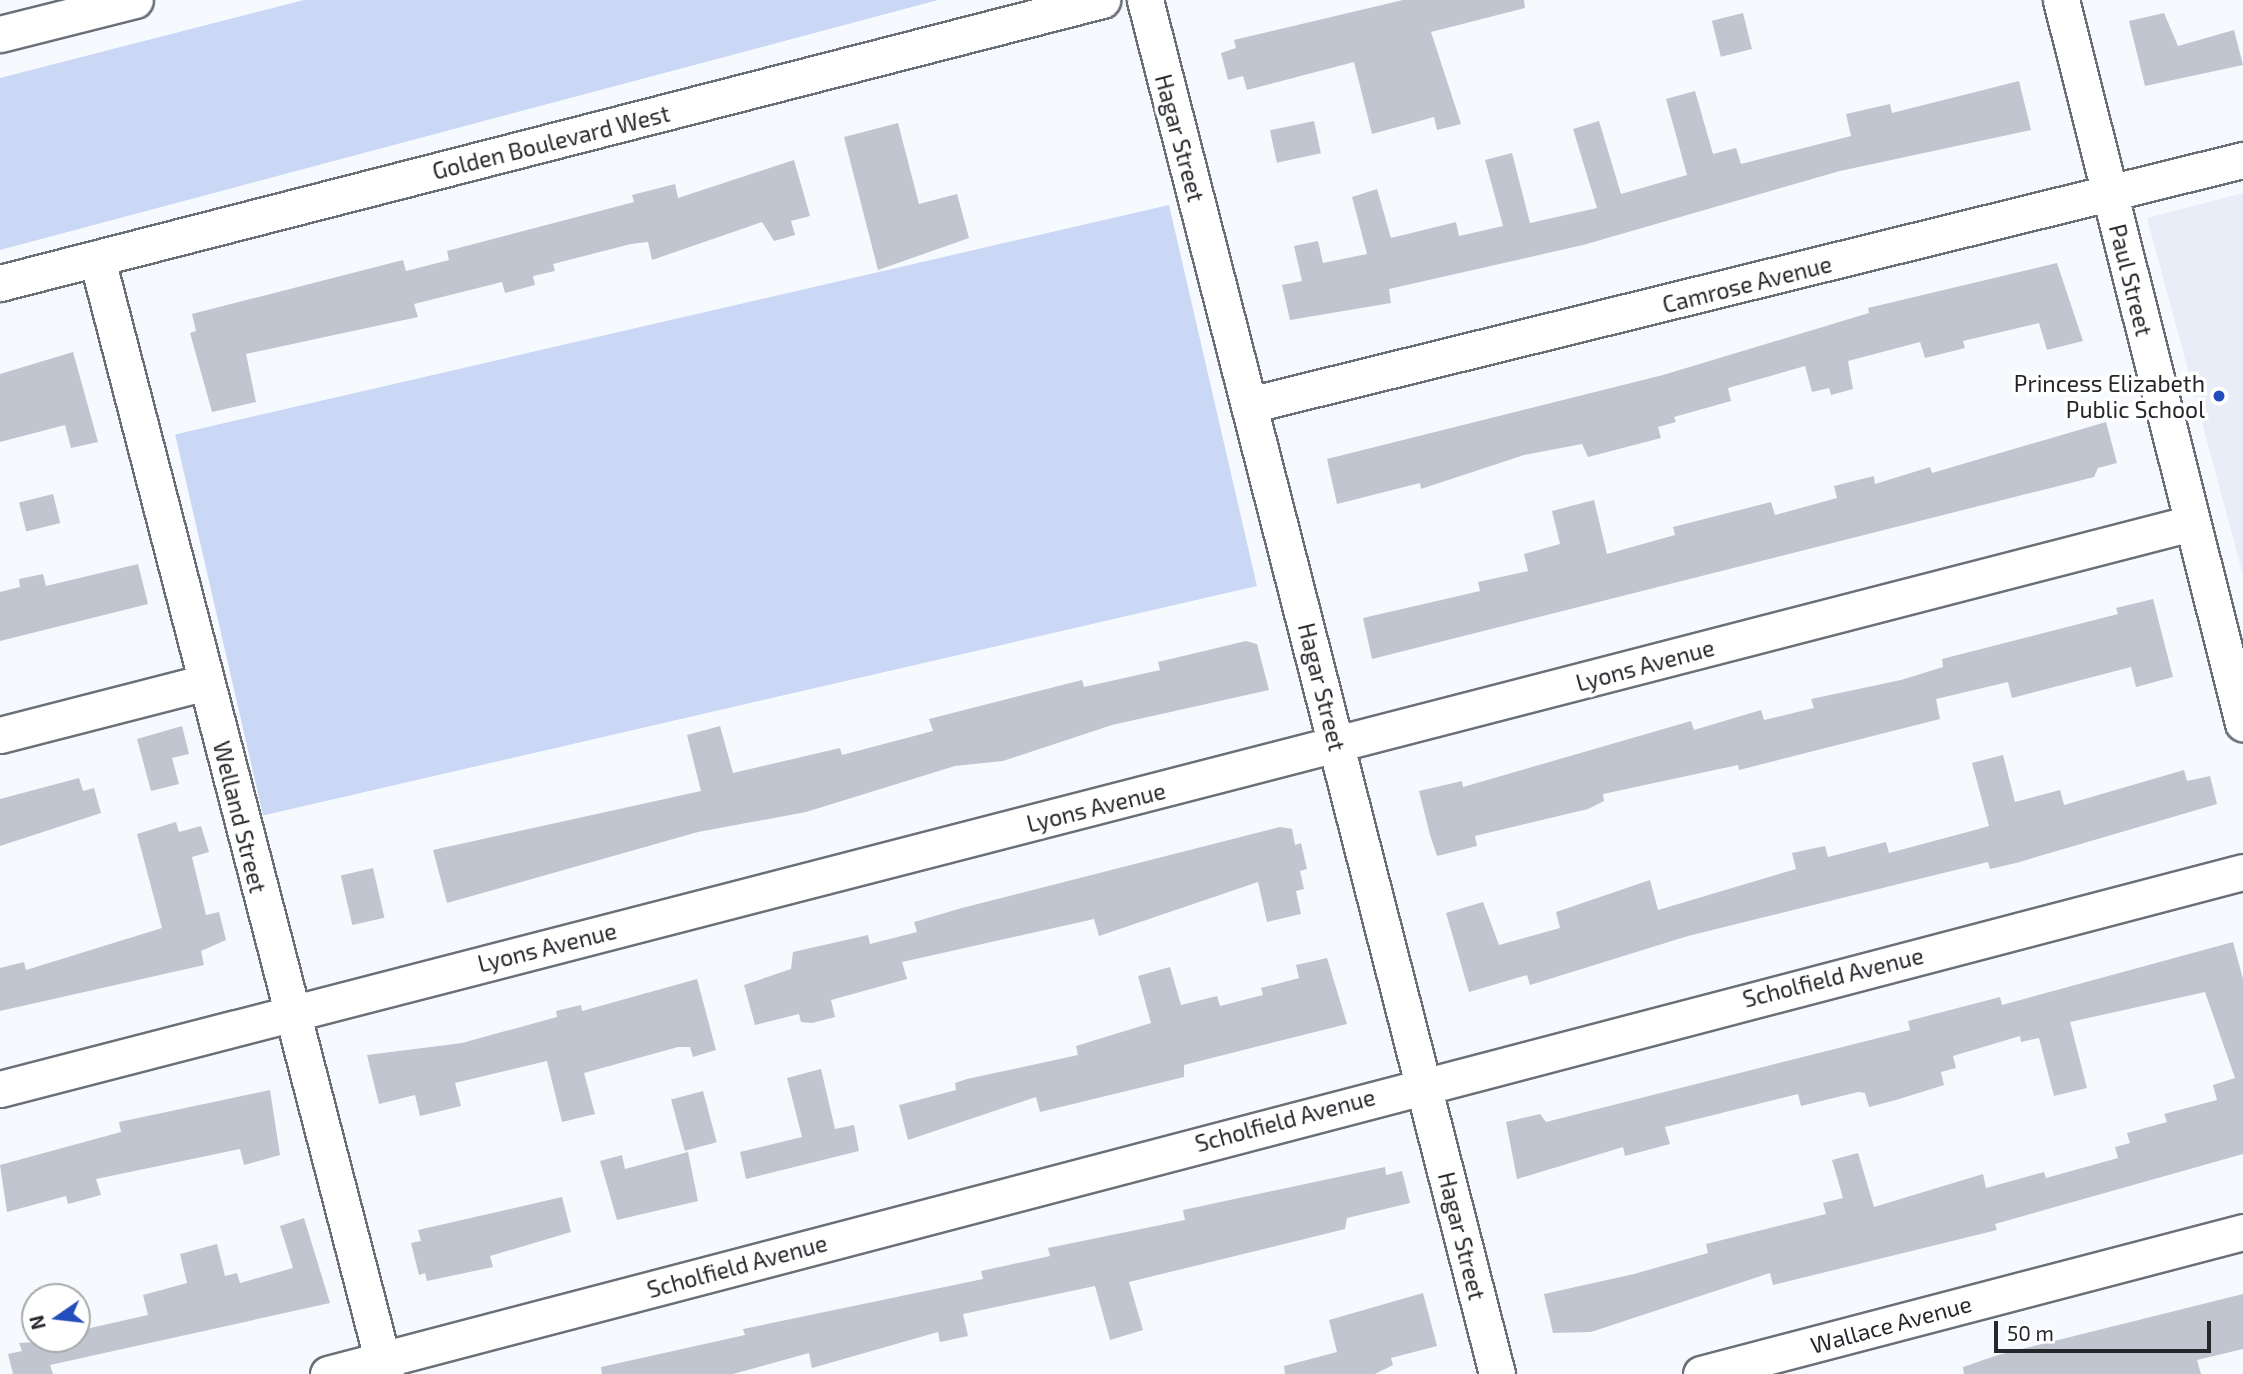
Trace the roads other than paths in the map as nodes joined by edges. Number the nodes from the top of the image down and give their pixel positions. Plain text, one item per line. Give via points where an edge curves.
1 (135, 0) edge
2 (1102, 0) edge
3 (1145, 0) edge
4 (2061, 0) edge
5 (36, 12) edge
6 (0, 34) edge
7 (2243, 160) edge
8 (2109, 196) junction
9 (97, 259) junction
10 (0, 283) edge
11 (1250, 405) junction
12 (2192, 523) junction
13 (206, 682) junction
14 (2243, 723) edge
15 (0, 735) edge
16 (1337, 745) junction
17 (2243, 872) edge
18 (290, 1013) junction
19 (1423, 1083) junction
20 (0, 1089) edge
21 (2243, 1233) edge
22 (384, 1367) edge
23 (328, 1374) edge
24 (1497, 1374) edge
25 (1701, 1374) edge

1 - 5 street
2 - 9 street, Golden Boulevard West
3 - 11 street, Hagar Street
4 - 8 street, Paul Street
5 - 6 street
7 - 8 street, Camrose Avenue
8 - 11 street, Camrose Avenue
8 - 12 street, Paul Street
9 - 10 street, Golden Boulevard West
9 - 13 street, Welland Street
11 - 16 street, Hagar Street
12 - 14 street, Paul Street
12 - 16 street, Lyons Avenue
13 - 15 street
13 - 18 street, Welland Street
16 - 18 street, Lyons Avenue
16 - 19 street, Hagar Street
17 - 19 street, Scholfield Avenue
18 - 20 street, Lyons Avenue
18 - 22 street, Welland Street
19 - 22 street, Scholfield Avenue
19 - 24 street, Hagar Street
21 - 25 street, Wallace Avenue
22 - 23 street, Scholfield Avenue

